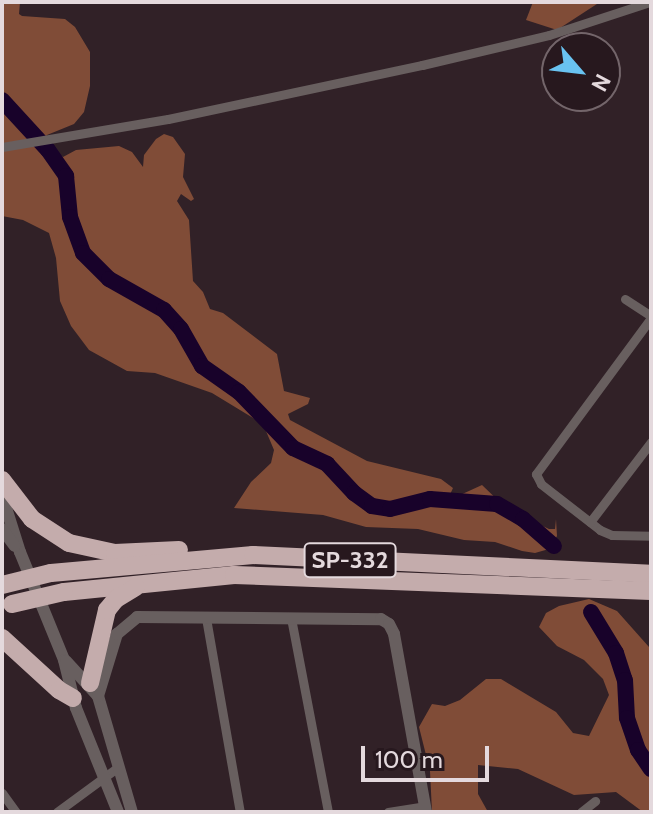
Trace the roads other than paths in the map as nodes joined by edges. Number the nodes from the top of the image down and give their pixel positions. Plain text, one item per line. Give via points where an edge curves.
1 (650, 2) edge
2 (2, 147) edge
3 (625, 299) dead end
4 (651, 317) edge
5 (651, 442) edge
6 (2, 480) edge
7 (2, 495) edge
8 (590, 522) junction
9 (2, 529) edge
10 (651, 536) edge
11 (20, 552) junction
12 (253, 555) junction
13 (651, 574) edge
14 (152, 581) junction
15 (2, 585) edge
16 (651, 591) edge
17 (7, 606) edge
18 (206, 618) junction
19 (291, 618) junction
20 (2, 638) edge
21 (2, 652) edge
22 (64, 660) junction
23 (95, 694) junction
24 (76, 706) junction
25 (117, 768) junction
26 (105, 777) junction
27 (2, 793) edge
28 (595, 801) dead end
29 (426, 809) edge
30 (16, 812) edge
31 (57, 812) edge
32 (118, 812) edge
33 (132, 812) edge
34 (240, 812) edge
35 (328, 812) edge
36 (388, 812) edge
37 (581, 812) edge

1 - 2 street via 549,35 422,65 168,119
3 - 4 street
4 - 8 street via 538,468 541,484
5 - 8 street
6 - 12 highway via 32,519 69,543 115,553 234,548
7 - 11 street
8 - 10 street via 612,535
9 - 11 street
11 - 22 street
12 - 13 highway, SP-332
12 - 15 highway, SP-332, bridge via 51,573
14 - 16 highway, SP-332 via 234,575
14 - 17 highway, SP-332, bridge via 64,592
14 - 23 highway via 129,589 107,610
18 - 19 street
18 - 23 street via 137,617 110,648
18 - 34 street
19 - 29 street via 381,619 394,634
19 - 35 street
20 - 24 highway
21 - 24 highway via 53,695
22 - 23 street
22 - 24 street
23 - 24 street via 87,714
23 - 25 street
24 - 26 street
25 - 26 street
25 - 33 street
26 - 31 street
26 - 32 street
27 - 30 street
28 - 37 street
29 - 36 street

